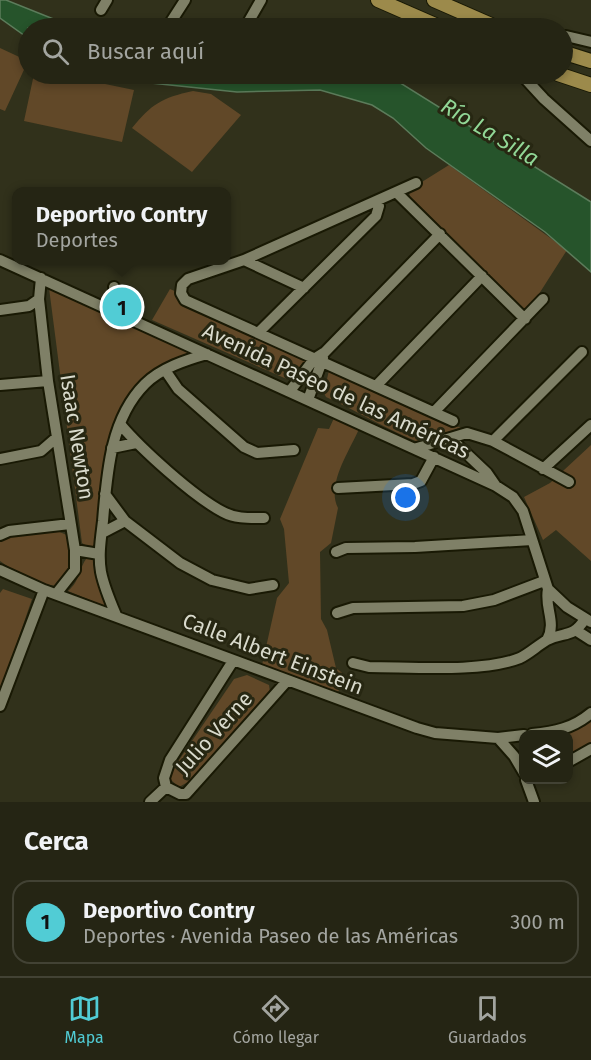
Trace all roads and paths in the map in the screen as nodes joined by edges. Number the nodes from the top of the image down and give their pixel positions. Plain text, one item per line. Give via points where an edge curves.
1 (185, 0) edge
2 (261, 0) edge
3 (378, 0) edge
4 (434, 0) edge
5 (173, 18) edge
6 (251, 18) edge
7 (419, 18) edge
8 (475, 18) edge
9 (573, 38) edge
10 (591, 42) edge
11 (573, 55) edge
12 (591, 61) edge
13 (573, 79) edge
14 (530, 84) edge
15 (591, 85) edge
16 (591, 141) edge
17 (416, 183) dead end
18 (397, 193) junction
19 (376, 201) junction
20 (440, 234) junction
21 (0, 260) edge
22 (244, 260) junction
23 (231, 264) edge
24 (229, 265) edge
25 (482, 276) junction
26 (41, 278) junction
27 (114, 287) dead end
28 (304, 288) junction
29 (39, 299) junction
30 (543, 299) dead end
31 (0, 310) edge
32 (525, 318) junction
33 (135, 320) junction
34 (259, 332) junction
35 (582, 352) dead end
36 (207, 354) junction
37 (320, 358) junction
38 (165, 370) junction
39 (48, 381) junction
40 (0, 385) edge
41 (376, 386) junction
42 (290, 391) junction
43 (308, 399) junction
44 (434, 412) junction
45 (453, 421) dead end
46 (120, 424) junction
47 (591, 425) edge
48 (56, 438) junction
49 (451, 439) junction
50 (493, 441) junction
51 (136, 443) junction
52 (111, 448) junction
53 (417, 448) junction
54 (294, 450) dead end
55 (434, 457) junction
56 (0, 459) edge
57 (543, 469) junction
58 (569, 482) dead end
59 (496, 486) junction
60 (338, 488) dead end
61 (105, 494) junction
62 (264, 518) dead end
63 (125, 521) junction
64 (70, 524) junction
65 (102, 533) junction
66 (0, 535) edge
67 (532, 540) junction
68 (75, 550) junction
69 (336, 552) dead end
70 (99, 554) junction
71 (0, 570) edge
72 (273, 585) dead end
73 (546, 585) junction
74 (44, 590) junction
75 (56, 594) junction
76 (338, 613) dead end
77 (116, 615) junction
78 (588, 621) edge
79 (577, 631) junction
80 (547, 640) junction
81 (591, 640) edge
82 (232, 661) junction
83 (353, 663) dead end
84 (287, 681) junction
85 (0, 706) edge
86 (591, 713) edge
87 (560, 730) edge
88 (519, 736) edge
89 (498, 738) junction
90 (591, 749) edge
91 (573, 759) edge
92 (519, 764) edge
93 (527, 784) edge
94 (166, 787) junction
95 (150, 802) edge
96 (534, 802) edge

1 - 5 street
2 - 6 street
3 - 7 main road
4 - 8 main road
9 - 10 street
11 - 12 main road
13 - 15 main road
14 - 16 street
17 - 18 street
18 - 19 street
18 - 20 street
19 - 22 street
19 - 28 street via 376,216
20 - 25 street
20 - 37 street
21 - 26 street, Avenida Paseo de las Américas
22 - 23 street
22 - 28 street
24 - 34 street via 188,279 181,293 185,300
25 - 32 street
25 - 41 street
26 - 29 street, Isaac Newton
26 - 33 street, Avenida Paseo de las Américas
27 - 33 street via 123,308
28 - 34 street
29 - 31 street via 29,306
29 - 39 street, Isaac Newton
30 - 32 street
32 - 44 street
33 - 36 street, Avenida Paseo de las Américas
34 - 37 street
35 - 50 street
36 - 38 street, Isaac Newton
36 - 42 street, Avenida Paseo de las Américas
37 - 41 street
37 - 42 street
37 - 43 street
38 - 46 street, Isaac Newton via 146,383
38 - 54 street via 178,389 244,447 258,453
39 - 40 street
39 - 48 street, Isaac Newton
41 - 44 street
42 - 43 street, Avenida Paseo de las Américas
43 - 53 street, Avenida Paseo de las Américas
44 - 45 street
46 - 51 street
46 - 52 street, Isaac Newton
47 - 57 street
48 - 56 street via 41,451
48 - 64 street, Isaac Newton
49 - 50 street via 464,433
49 - 53 street
49 - 59 street via 487,472
50 - 57 street
51 - 52 street
51 - 62 street via 224,513 241,519
52 - 61 street, Isaac Newton
53 - 55 street, Avenida Paseo de las Américas
55 - 59 street, Avenida Paseo de las Américas
55 - 60 street via 421,481 413,484
57 - 58 street
59 - 67 street, Avenida Paseo de las Américas via 518,502
61 - 63 street
61 - 65 street, Isaac Newton
63 - 65 street
63 - 72 street via 180,563 212,580 249,589
64 - 66 street
64 - 68 street, Isaac Newton
65 - 70 street, Isaac Newton
67 - 69 street via 346,548
67 - 73 street, Avenida Paseo de las Américas
68 - 70 street
68 - 75 street, Isaac Newton via 75,570
70 - 77 street, Isaac Newton via 106,591
71 - 74 street, Calle Albert Einstein
73 - 76 street via 463,606 353,608
73 - 78 street
73 - 80 street, Avenida Paseo de las Américas via 553,624
74 - 75 street, Calle Albert Einstein
74 - 85 street
75 - 77 street, Calle Albert Einstein
77 - 82 street, Calle Albert Einstein
78 - 79 street
79 - 80 street
79 - 81 street
80 - 83 street via 518,658 483,666 369,668
82 - 84 street, Calle Albert Einstein
82 - 94 street, Julio Verne via 170,760 164,778
84 - 89 street, Calle Albert Einstein via 417,728
84 - 94 street, Julio Verne via 186,794
86 - 87 street
88 - 89 street, Calle Albert Einstein
89 - 92 street
90 - 91 street
93 - 96 street
94 - 95 street

